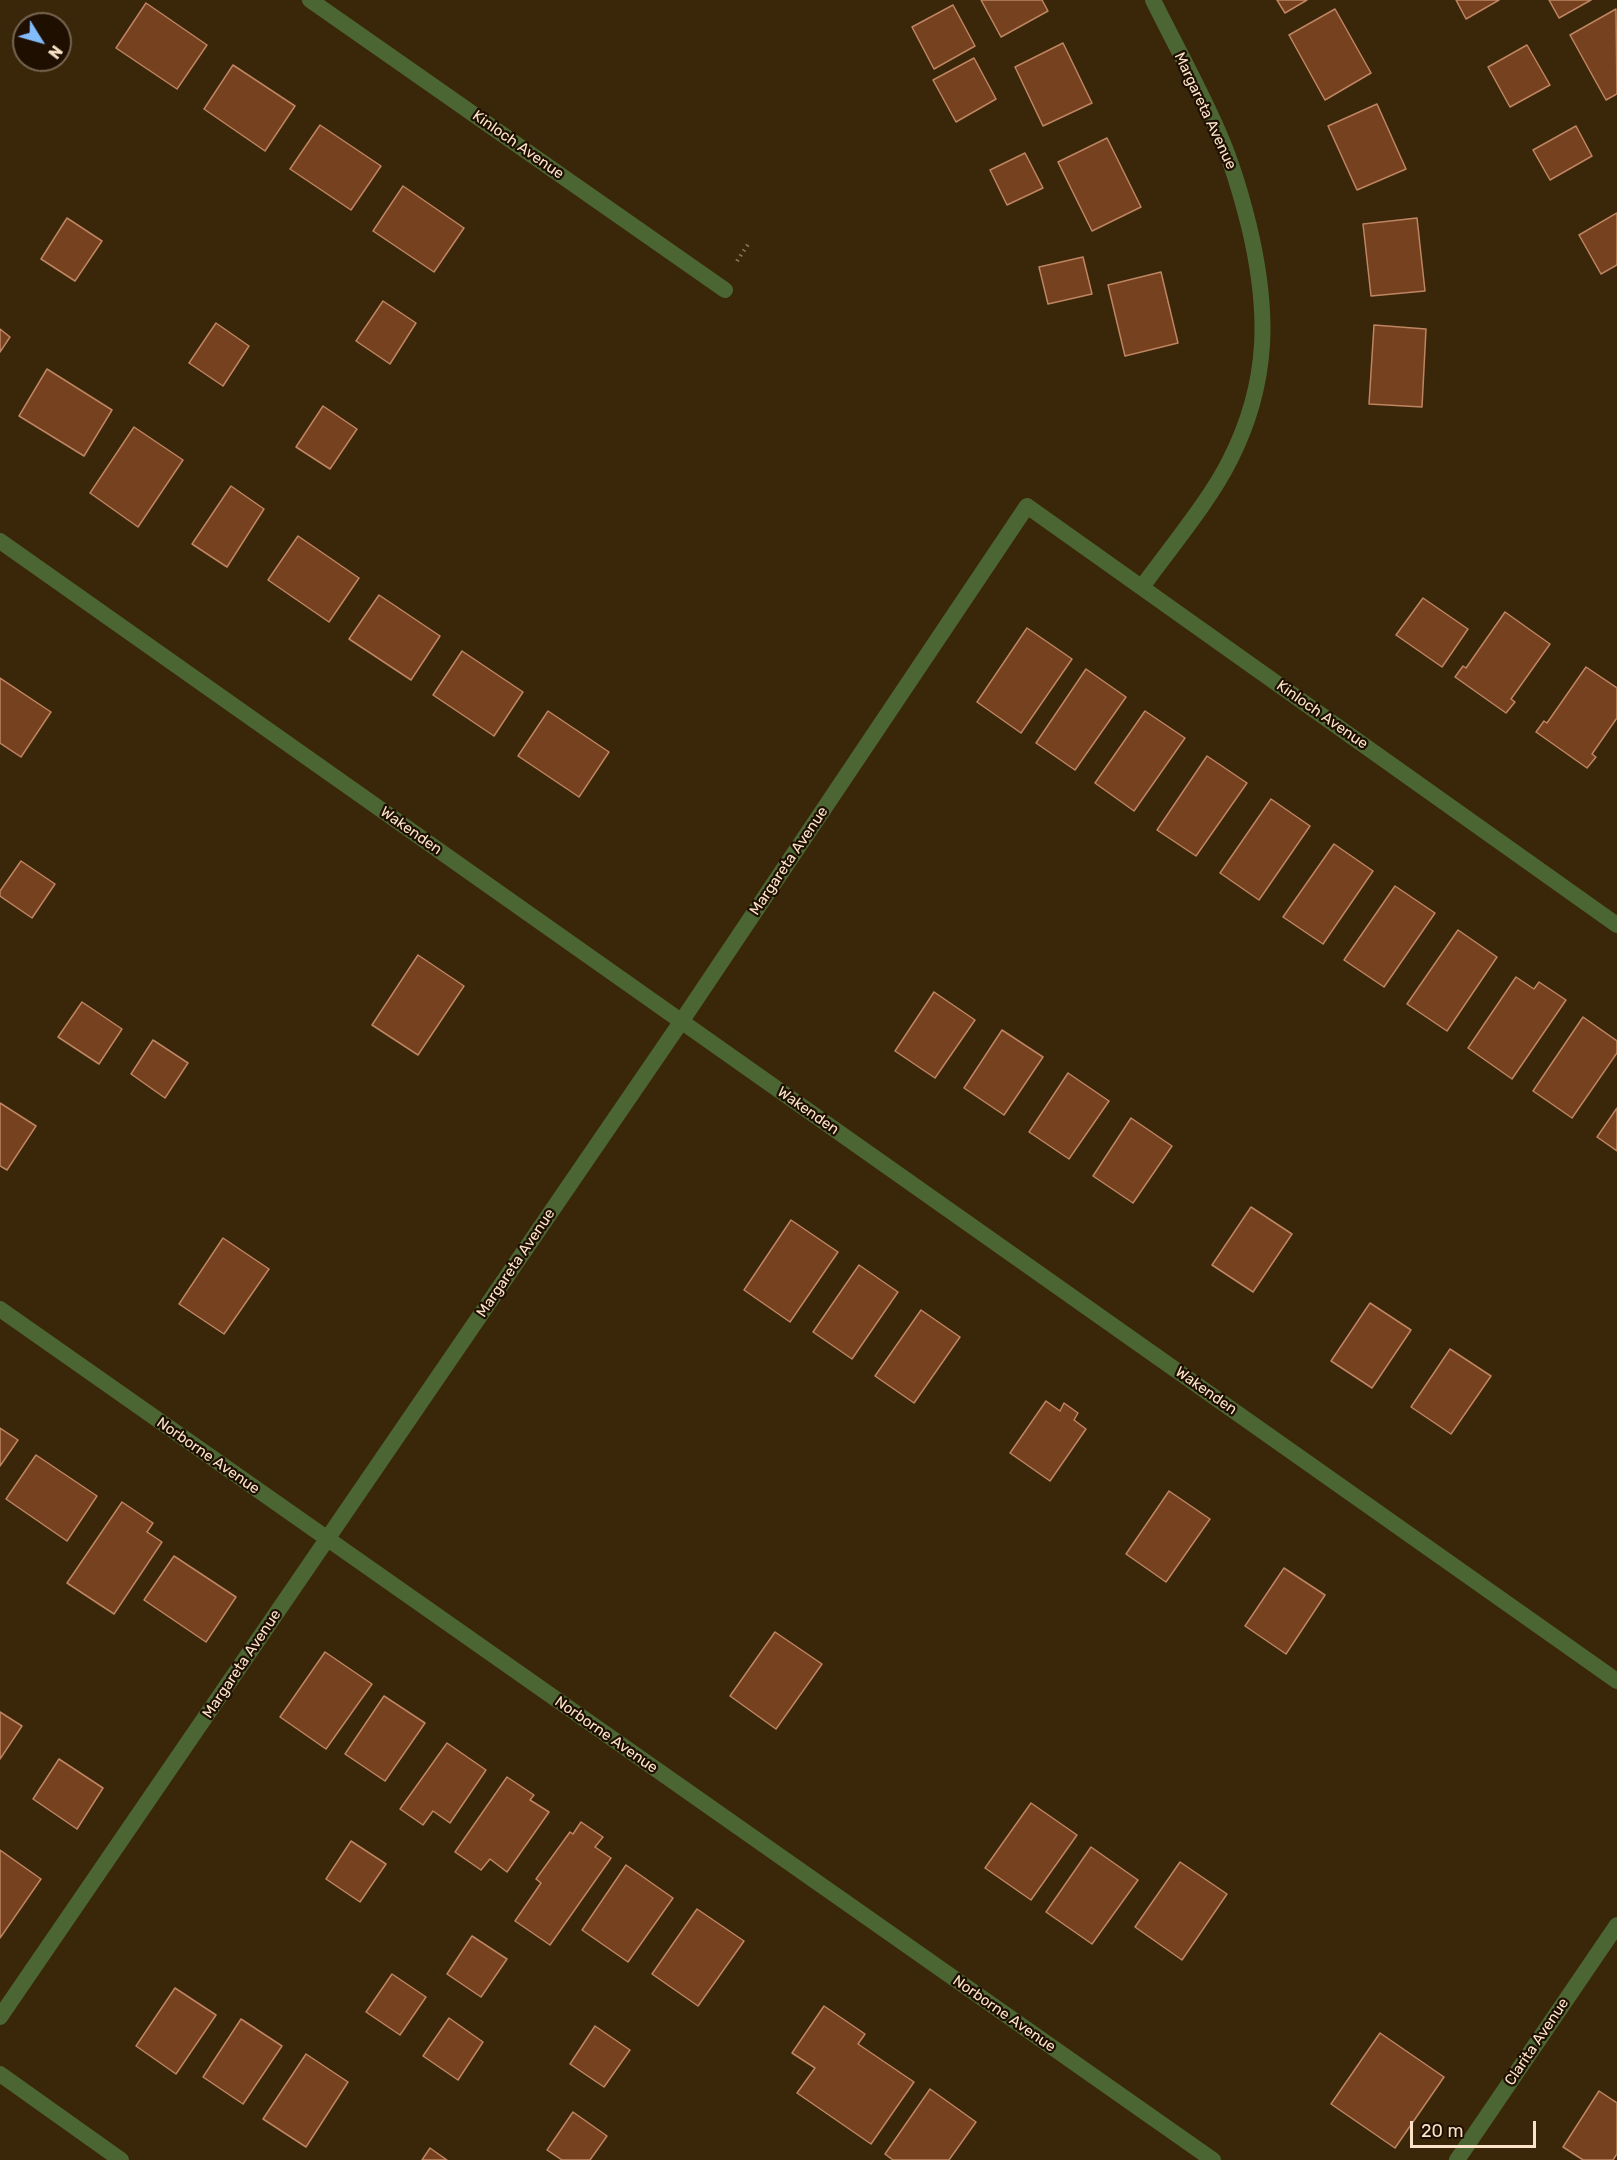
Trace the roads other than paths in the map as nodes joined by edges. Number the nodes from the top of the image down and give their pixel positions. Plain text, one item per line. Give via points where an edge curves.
1 (310, 0) edge
2 (1153, 0) edge
3 (725, 290) dead end
4 (1027, 506) joint
5 (0, 541) edge
6 (1142, 587) junction
7 (1617, 925) edge
8 (681, 1022) junction
9 (0, 1309) edge
10 (327, 1539) junction
11 (1617, 1681) edge
12 (1617, 1925) edge
13 (0, 2017) edge
14 (0, 2074) edge
15 (121, 2160) edge
16 (1213, 2160) edge
17 (1457, 2160) edge

1 - 3 street, Kinloch Avenue
2 - 6 street, Margareta Avenue via 1223,143 1240,191 1264,307 1263,348 1255,396 1244,430 1229,463
4 - 6 street, Kinloch Avenue
4 - 8 street, Margareta Avenue
5 - 8 street, Wakenden
6 - 7 street, Kinloch Avenue
8 - 10 street, Margareta Avenue
8 - 11 street, Wakenden
9 - 10 street, Norborne Avenue
10 - 13 street, Margareta Avenue
10 - 16 street, Norborne Avenue
12 - 17 street, Clarita Avenue
14 - 15 street

